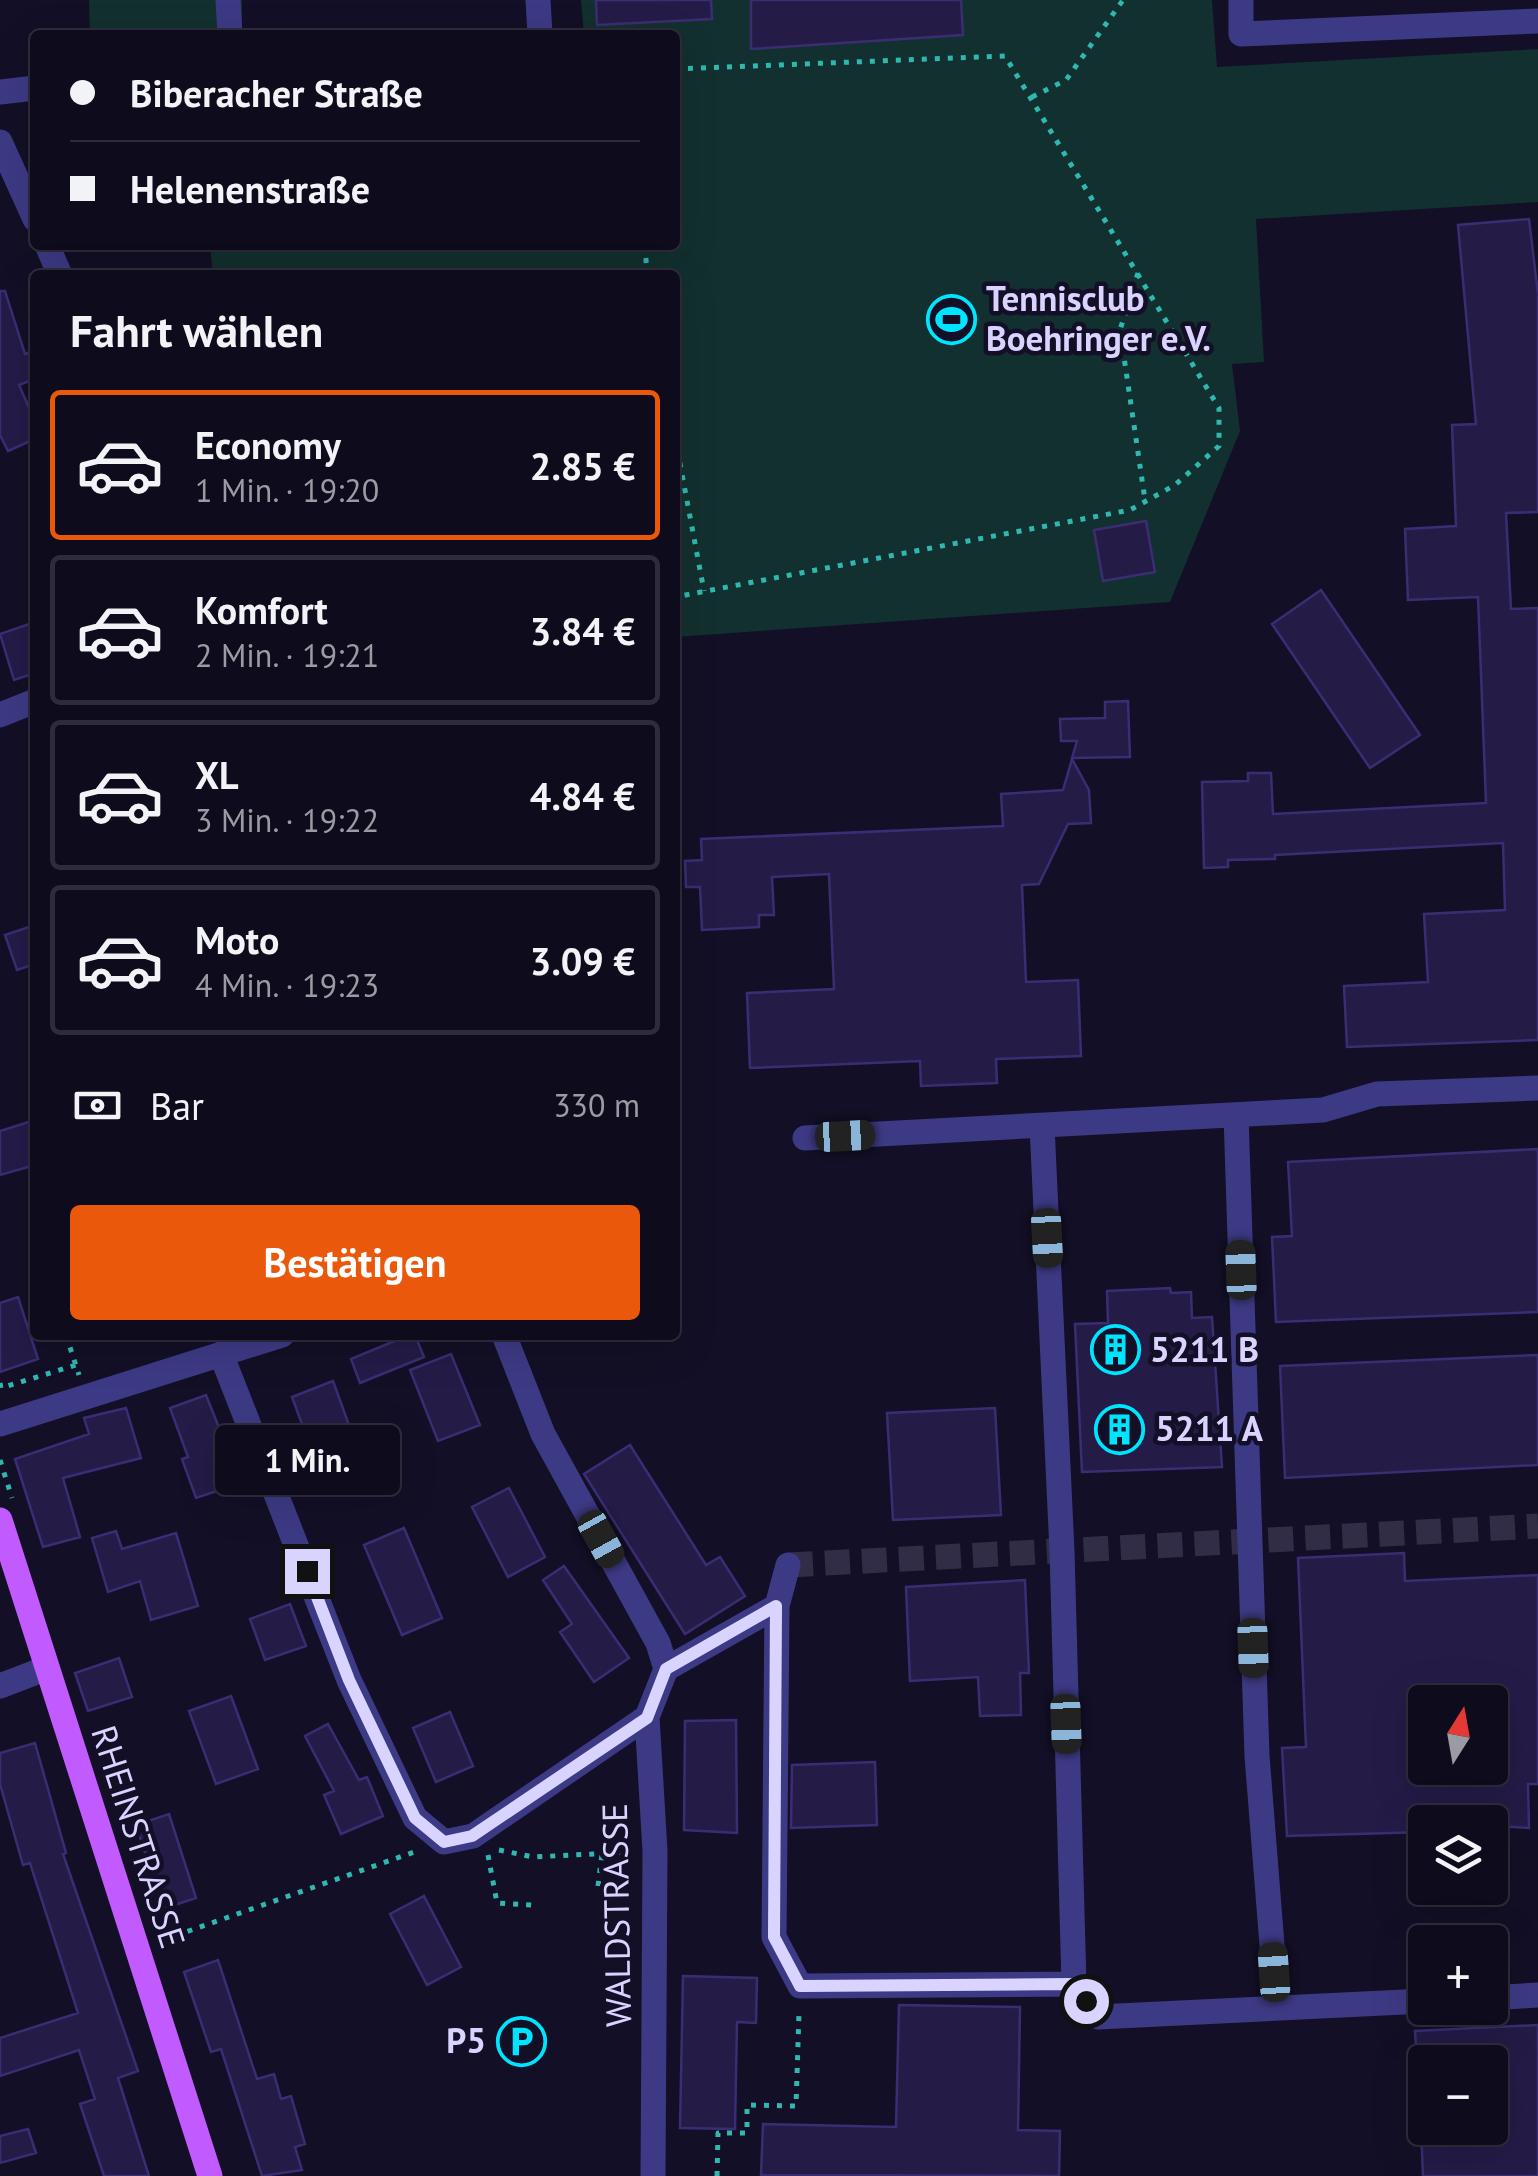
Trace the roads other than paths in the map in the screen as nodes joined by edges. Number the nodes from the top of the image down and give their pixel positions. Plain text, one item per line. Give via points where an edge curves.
1 (228, 0) edge
2 (538, 0) edge
3 (1241, 0) edge
4 (1538, 21) edge
5 (230, 30) edge
6 (540, 30) edge
7 (30, 89) edge
8 (0, 92) edge
9 (0, 142) edge
10 (30, 208) edge
11 (30, 703) edge
12 (0, 714) edge
13 (1538, 1088) edge
14 (1236, 1115) junction
15 (1042, 1126) junction
16 (805, 1138) dead end
17 (266, 1340) edge
18 (506, 1340) edge
19 (221, 1354) junction
20 (0, 1424) edge
21 (0, 1520) edge
22 (788, 1564) dead end
23 (776, 1606) junction
24 (47, 1668) junction
25 (666, 1669) junction
26 (0, 1686) edge
27 (647, 1718) junction
28 (1074, 1984) junction
29 (1538, 1995) edge
30 (1508, 1997) edge
31 (1408, 2002) edge
32 (1276, 2008) junction
33 (210, 2176) edge
34 (653, 2176) edge

1 - 5 street
2 - 6 street
3 - 4 street via 1241,34
7 - 8 street
9 - 10 street
11 - 12 street
13 - 14 street via 1377,1094 1323,1110
14 - 15 street
14 - 32 street via 1257,1756
15 - 16 street
15 - 28 street
17 - 19 street
18 - 25 street via 543,1434
19 - 20 street
19 - 27 street via 349,1680 415,1818 444,1842 472,1836
21 - 24 main road, RHEINSTRASSE
22 - 23 street
23 - 25 street
23 - 28 street via 774,1937 800,1986
24 - 26 street
24 - 33 main road, RHEINSTRASSE
25 - 27 street, WALDSTRASSE
27 - 34 street, WALDSTRASSE via 655,1851
28 - 32 street via 1098,2017
29 - 30 street
31 - 32 street

